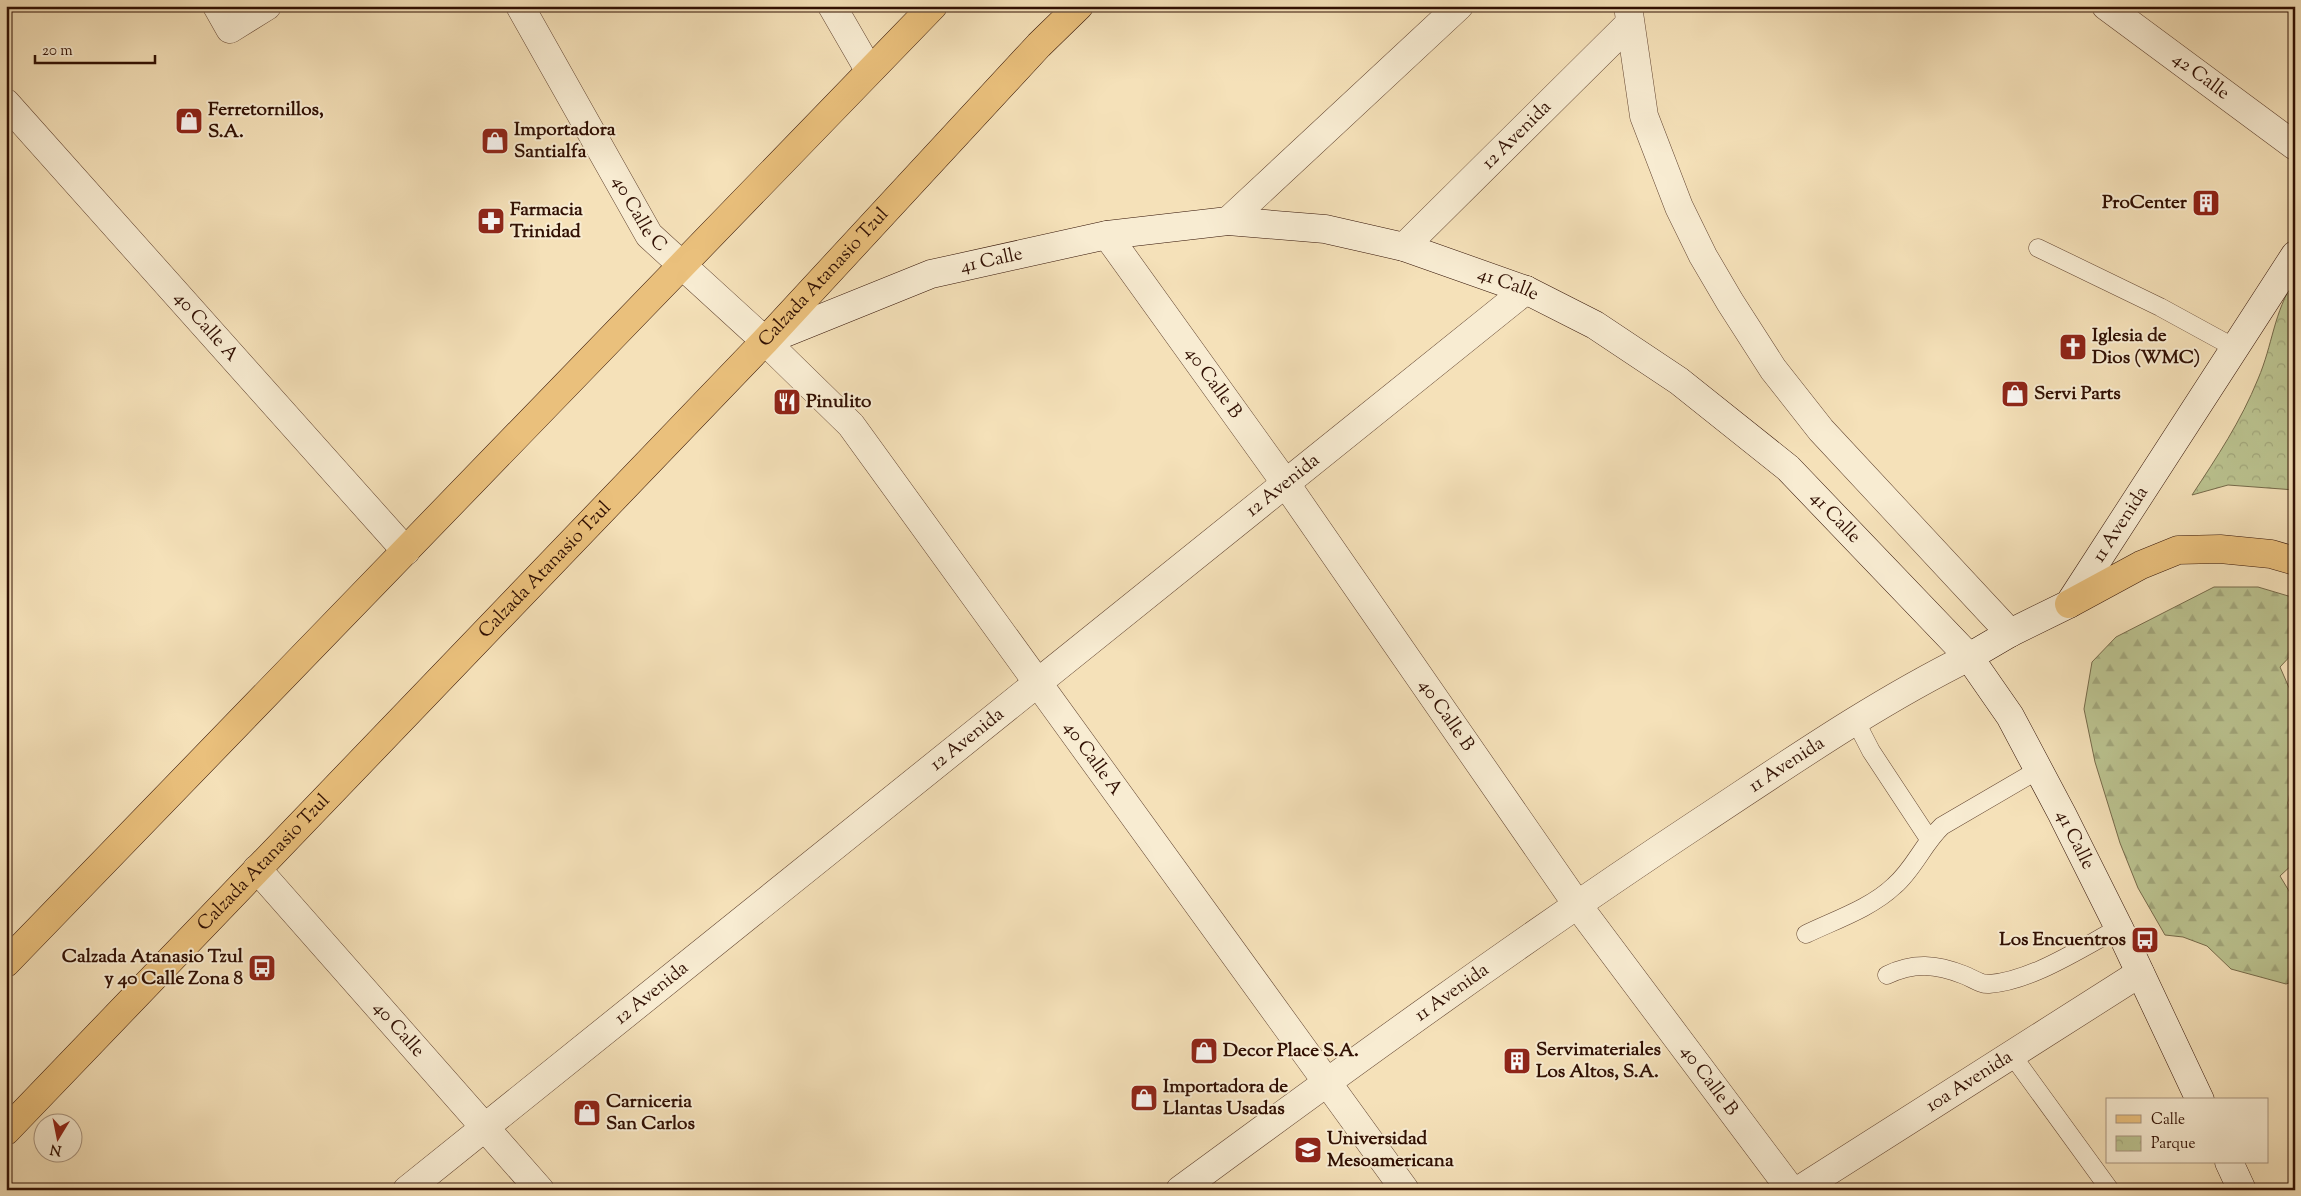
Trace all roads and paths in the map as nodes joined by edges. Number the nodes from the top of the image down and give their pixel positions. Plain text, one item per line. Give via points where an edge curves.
1 (267, 6) edge
2 (520, 6) edge
3 (832, 6) edge
4 (933, 6) edge
5 (1079, 6) edge
6 (1459, 6) edge
7 (2106, 6) edge
8 (1629, 15) edge
9 (223, 18) edge
10 (869, 70) junction
11 (6, 104) edge
12 (2295, 146) edge
13 (1228, 221) junction
14 (1107, 235) junction
15 (1404, 247) junction
16 (2038, 248) dead end
17 (2295, 255) edge
18 (681, 265) junction
19 (1526, 290) junction
20 (765, 341) junction
21 (2235, 348) junction
22 (1286, 484) junction
23 (406, 551) junction
24 (2295, 561) edge
25 (2069, 604) junction
26 (2010, 633) junction
27 (1969, 657) junction
28 (1038, 683) junction
29 (1855, 720) junction
30 (2038, 770) junction
31 (1929, 838) junction
32 (257, 869) junction
33 (1576, 903) junction
34 (2119, 928) junction
35 (1806, 934) dead end
36 (6, 963) edge
37 (2140, 973) junction
38 (1887, 975) dead end
39 (2012, 1055) junction
40 (1328, 1081) junction
41 (2199, 1098) edge
42 (485, 1127) junction
43 (6, 1131) edge
44 (2230, 1164) edge
45 (407, 1190) edge
46 (540, 1190) edge
47 (1180, 1190) edge
48 (1405, 1190) edge
49 (1791, 1190) edge
50 (1798, 1190) edge
51 (2110, 1190) edge
52 (2242, 1190) edge

1 - 9 street
2 - 18 street, 40 Calle C via 648,235
3 - 10 street
4 - 10 main road
5 - 20 main road, Calzada Atanasio Tzul via 1039,45
6 - 13 street
7 - 12 street, 42 Calle
8 - 15 street, 12 Avenida
8 - 26 street via 1644,116 1679,207 1730,302 1773,369 1821,430
10 - 18 main road
11 - 23 street, 40 Calle A
13 - 14 street, 41 Calle
13 - 15 street, 41 Calle via 1325,230
14 - 20 street, 41 Calle via 931,274
14 - 22 street, 40 Calle B
15 - 19 street, 41 Calle
16 - 21 lane
17 - 21 street, 11 Avenida
18 - 20 street, 40 Calle C
18 - 23 main road
19 - 22 street, 12 Avenida
19 - 27 street, 41 Calle via 1594,325 1679,381 1788,468
20 - 28 street, 40 Calle A via 851,425
20 - 32 main road, Calzada Atanasio Tzul
21 - 25 street, 11 Avenida
22 - 28 street, 12 Avenida
22 - 33 street, 40 Calle B
23 - 36 main road
24 - 25 main road via 2237,550 2178,550 2141,565
25 - 26 street, 11 Avenida
26 - 27 street, 11 Avenida
27 - 29 street, 11 Avenida via 1918,682
27 - 30 street, 41 Calle via 2010,716
28 - 40 street, 40 Calle A
28 - 42 street, 12 Avenida
29 - 31 lane via 1871,751
29 - 33 street, 11 Avenida
30 - 31 lane via 1942,826
30 - 34 street, 41 Calle
31 - 35 lane via 1894,887
32 - 42 street, 40 Calle
32 - 43 main road, Calzada Atanasio Tzul
33 - 40 street, 11 Avenida
33 - 49 street, 40 Calle B
34 - 37 street, 41 Calle
34 - 38 lane via 2009,982 1987,984 1960,974 1917,965
37 - 39 street, 10a Avenida
37 - 41 street, 41 Calle
39 - 50 street, 10a Avenida
39 - 51 lane
40 - 47 street, 11 Avenida
40 - 48 street, 40 Calle A
42 - 45 street, 12 Avenida
42 - 46 street, 40 Calle
44 - 52 street

